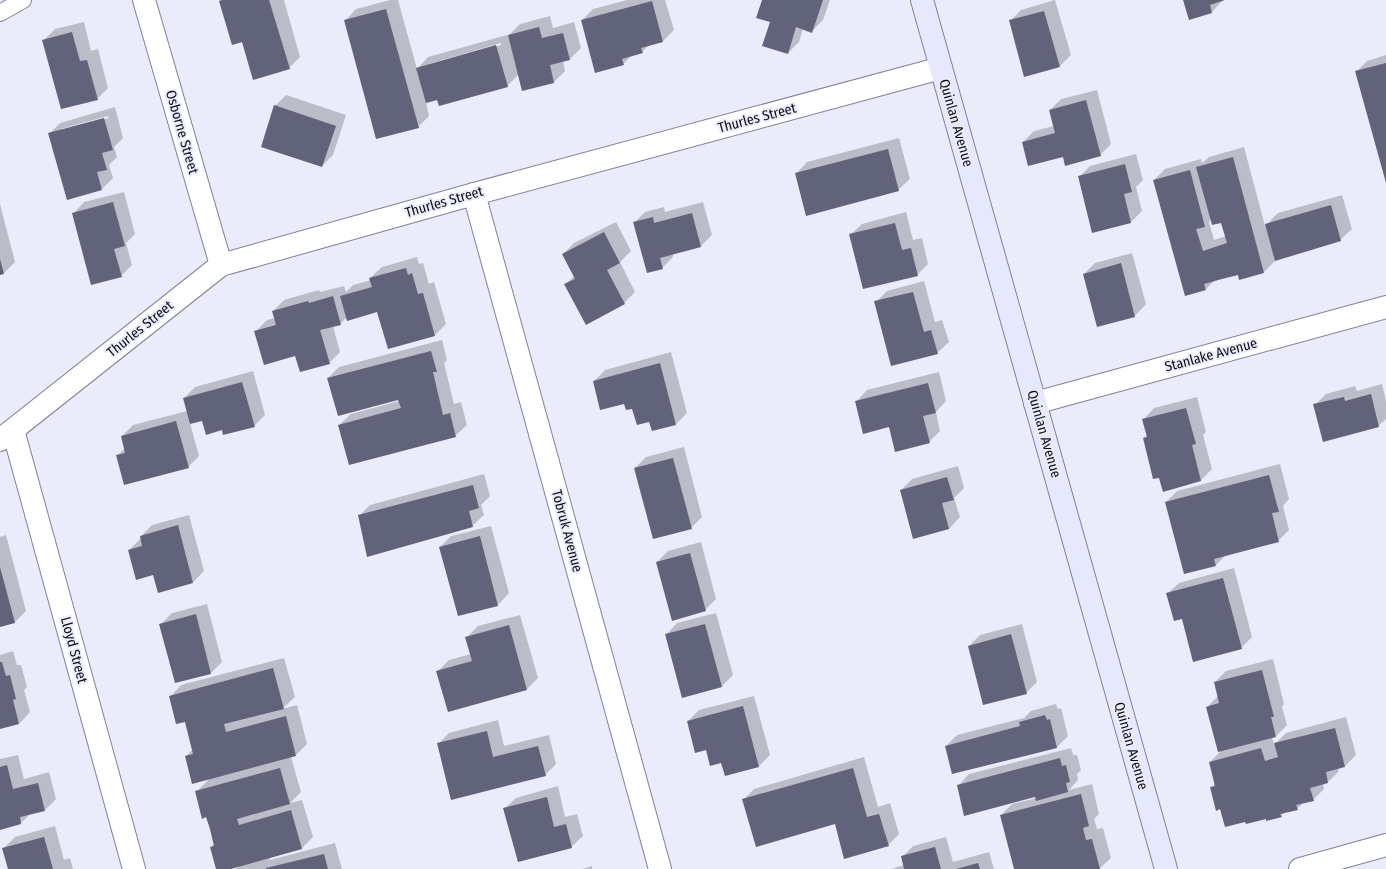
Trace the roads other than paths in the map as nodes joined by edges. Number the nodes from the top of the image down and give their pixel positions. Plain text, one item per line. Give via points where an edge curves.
1 (23, 0) edge
2 (144, 0) edge
3 (922, 0) edge
4 (0, 13) edge
5 (941, 68) junction
6 (474, 194) junction
7 (221, 265) junction
8 (1386, 307) edge
9 (1035, 403) junction
10 (7, 435) edge
11 (1386, 845) edge
12 (134, 869) edge
13 (660, 869) edge
14 (1166, 869) edge
15 (1300, 869) edge

1 - 4 lane
2 - 7 street, Osborne Street
3 - 5 street, Quinlan Avenue
5 - 6 street, Thurles Street
5 - 9 street, Quinlan Avenue
6 - 7 street, Thurles Street
6 - 13 street, Tobruk Avenue
7 - 10 street, Thurles Street
8 - 9 street, Stanlake Avenue
9 - 14 street, Quinlan Avenue
10 - 12 street, Lloyd Street
11 - 15 street

